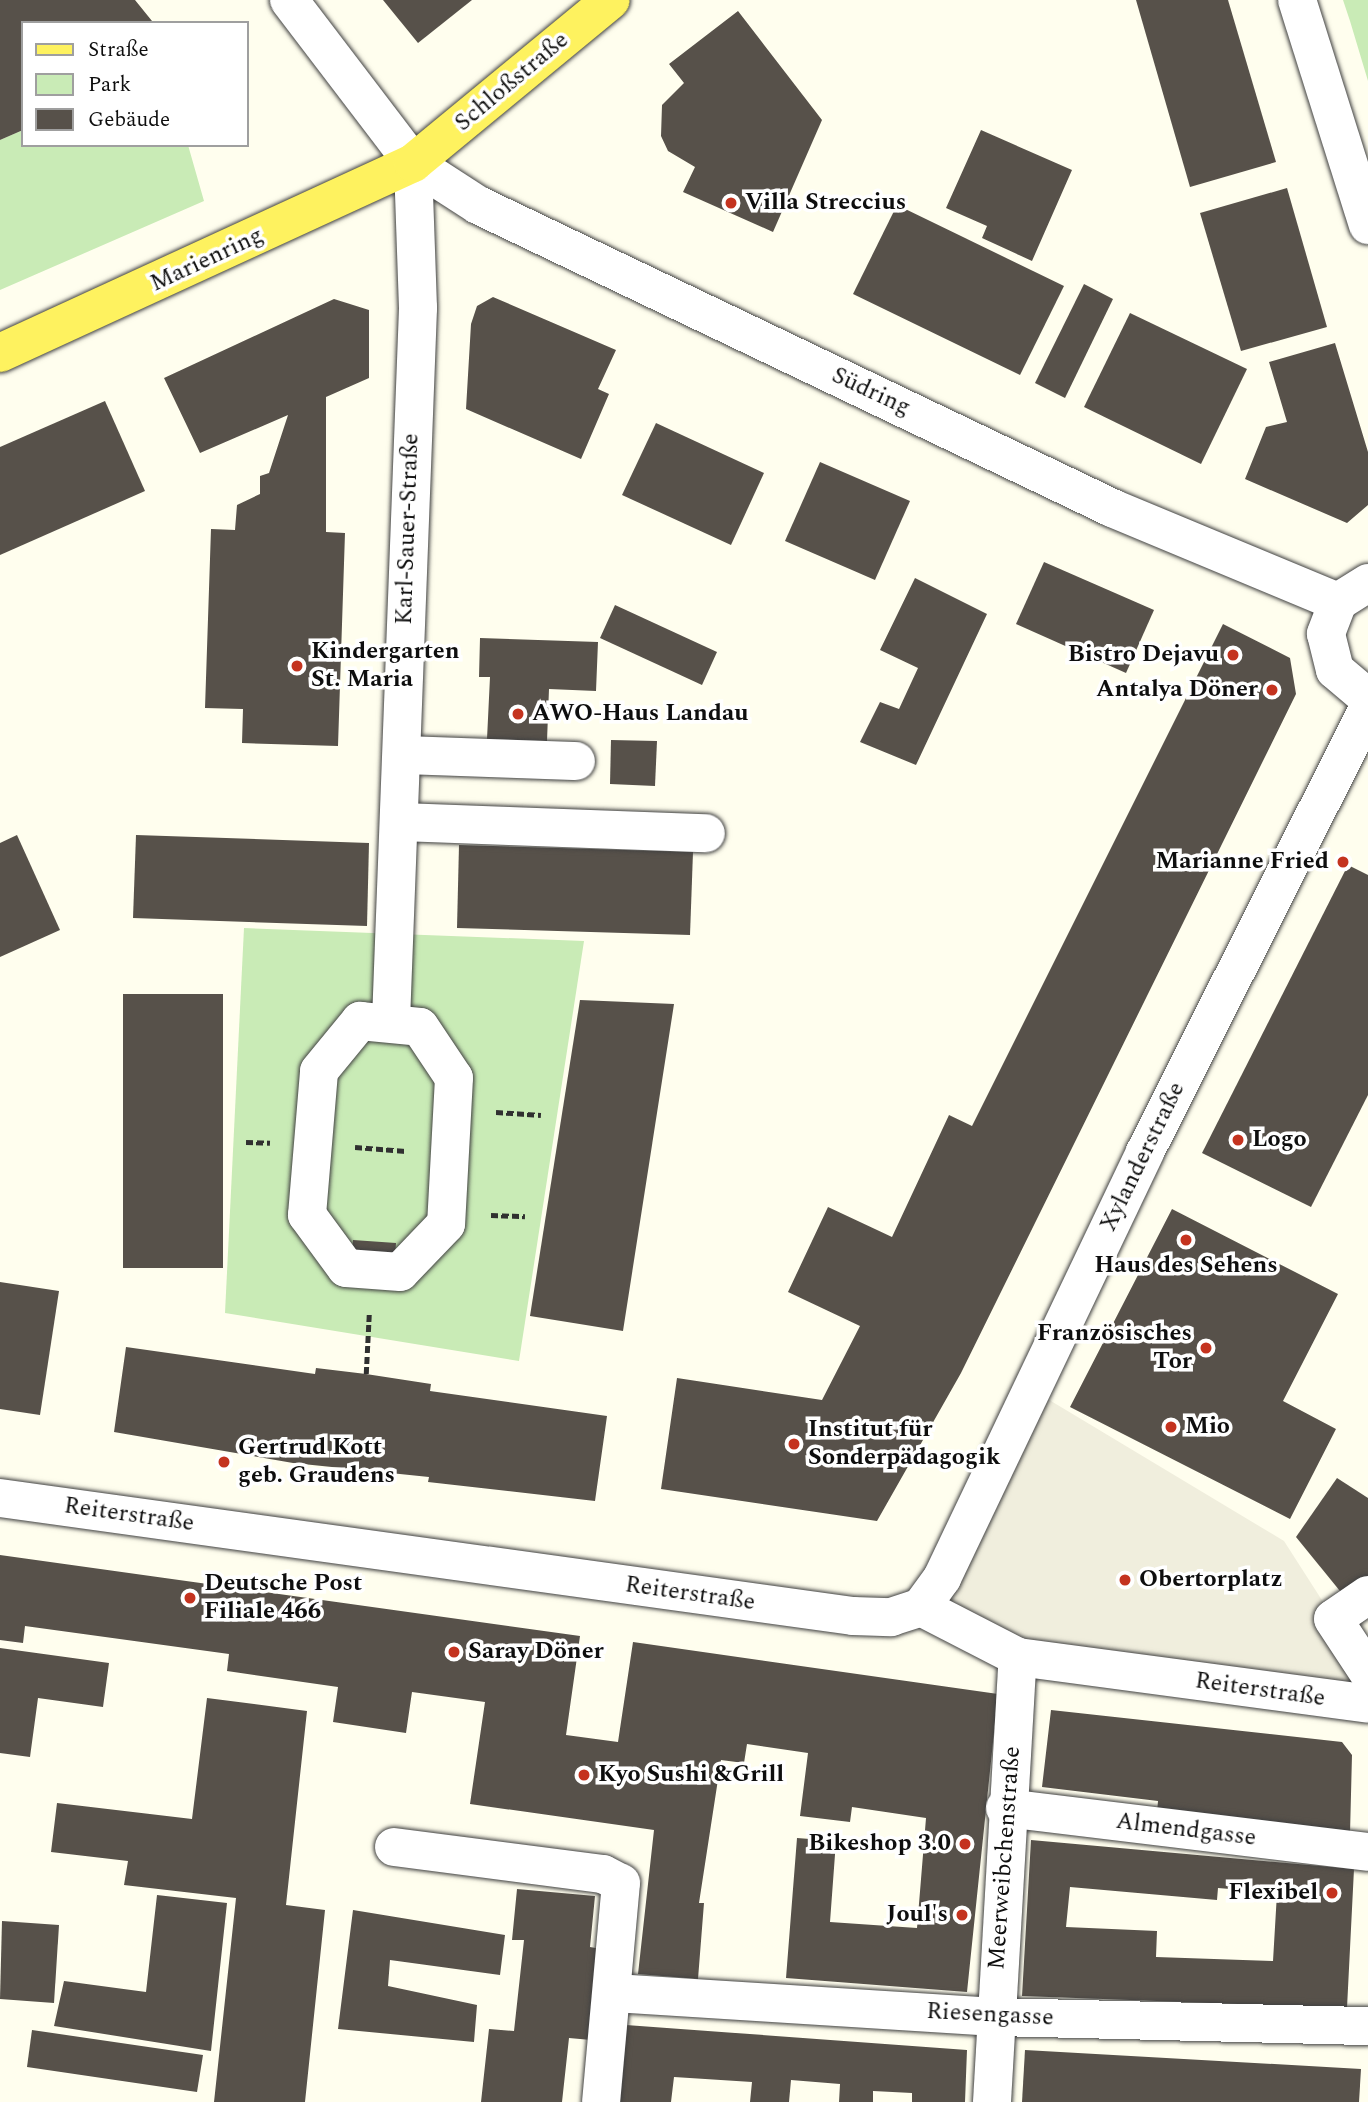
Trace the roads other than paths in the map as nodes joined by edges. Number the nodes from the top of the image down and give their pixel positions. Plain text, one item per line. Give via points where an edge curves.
1 (289, 0) edge
2 (611, 0) edge
3 (1297, 0) edge
4 (413, 163) junction
5 (1368, 225) edge
6 (0, 353) edge
7 (1353, 592) edge
8 (1368, 698) edge
9 (1368, 709) edge
10 (402, 755) junction
11 (576, 761) dead end
12 (400, 822) junction
13 (706, 833) dead end
14 (391, 1021) junction
15 (0, 1498) edge
16 (1368, 1595) edge
17 (921, 1607) junction
18 (1018, 1657) junction
19 (1368, 1672) edge
20 (1368, 1704) edge
21 (1005, 1808) junction
22 (394, 1847) dead end
23 (1368, 1852) edge
24 (613, 1993) junction
25 (996, 2017) junction
26 (1368, 2026) edge
27 (601, 2102) edge
28 (992, 2102) edge

1 - 4 street
2 - 4 main road, Schloßstraße
3 - 5 street
4 - 6 main road, Marienring
4 - 7 street, Südring via 516,226 1112,508
4 - 10 street, Karl-Sauer-Straße via 418,308
7 - 8 street, Südring via 1330,615 1328,653 1347,685
9 - 17 street, Xylanderstraße via 1145,1152 942,1578
10 - 11 street
10 - 12 street, Karl-Sauer-Straße
12 - 13 street
12 - 14 street, Karl-Sauer-Straße
14 - 14 street via 360,1021 318,1071 307,1215 346,1268 400,1272 446,1224 454,1078 420,1027
15 - 17 street, Reiterstraße via 853,1616 891,1617
16 - 19 street via 1333,1619
17 - 18 street, Reiterstraße
18 - 20 street, Reiterstraße
18 - 21 street, Meerweibchenstraße
21 - 23 street, Almendgasse
21 - 25 street, Meerweibchenstraße
22 - 24 street via 614,1876 621,1883 621,1905
24 - 25 street, Riesengasse
24 - 27 street
25 - 26 street, Riesengasse
25 - 28 street, Meerweibchenstraße

